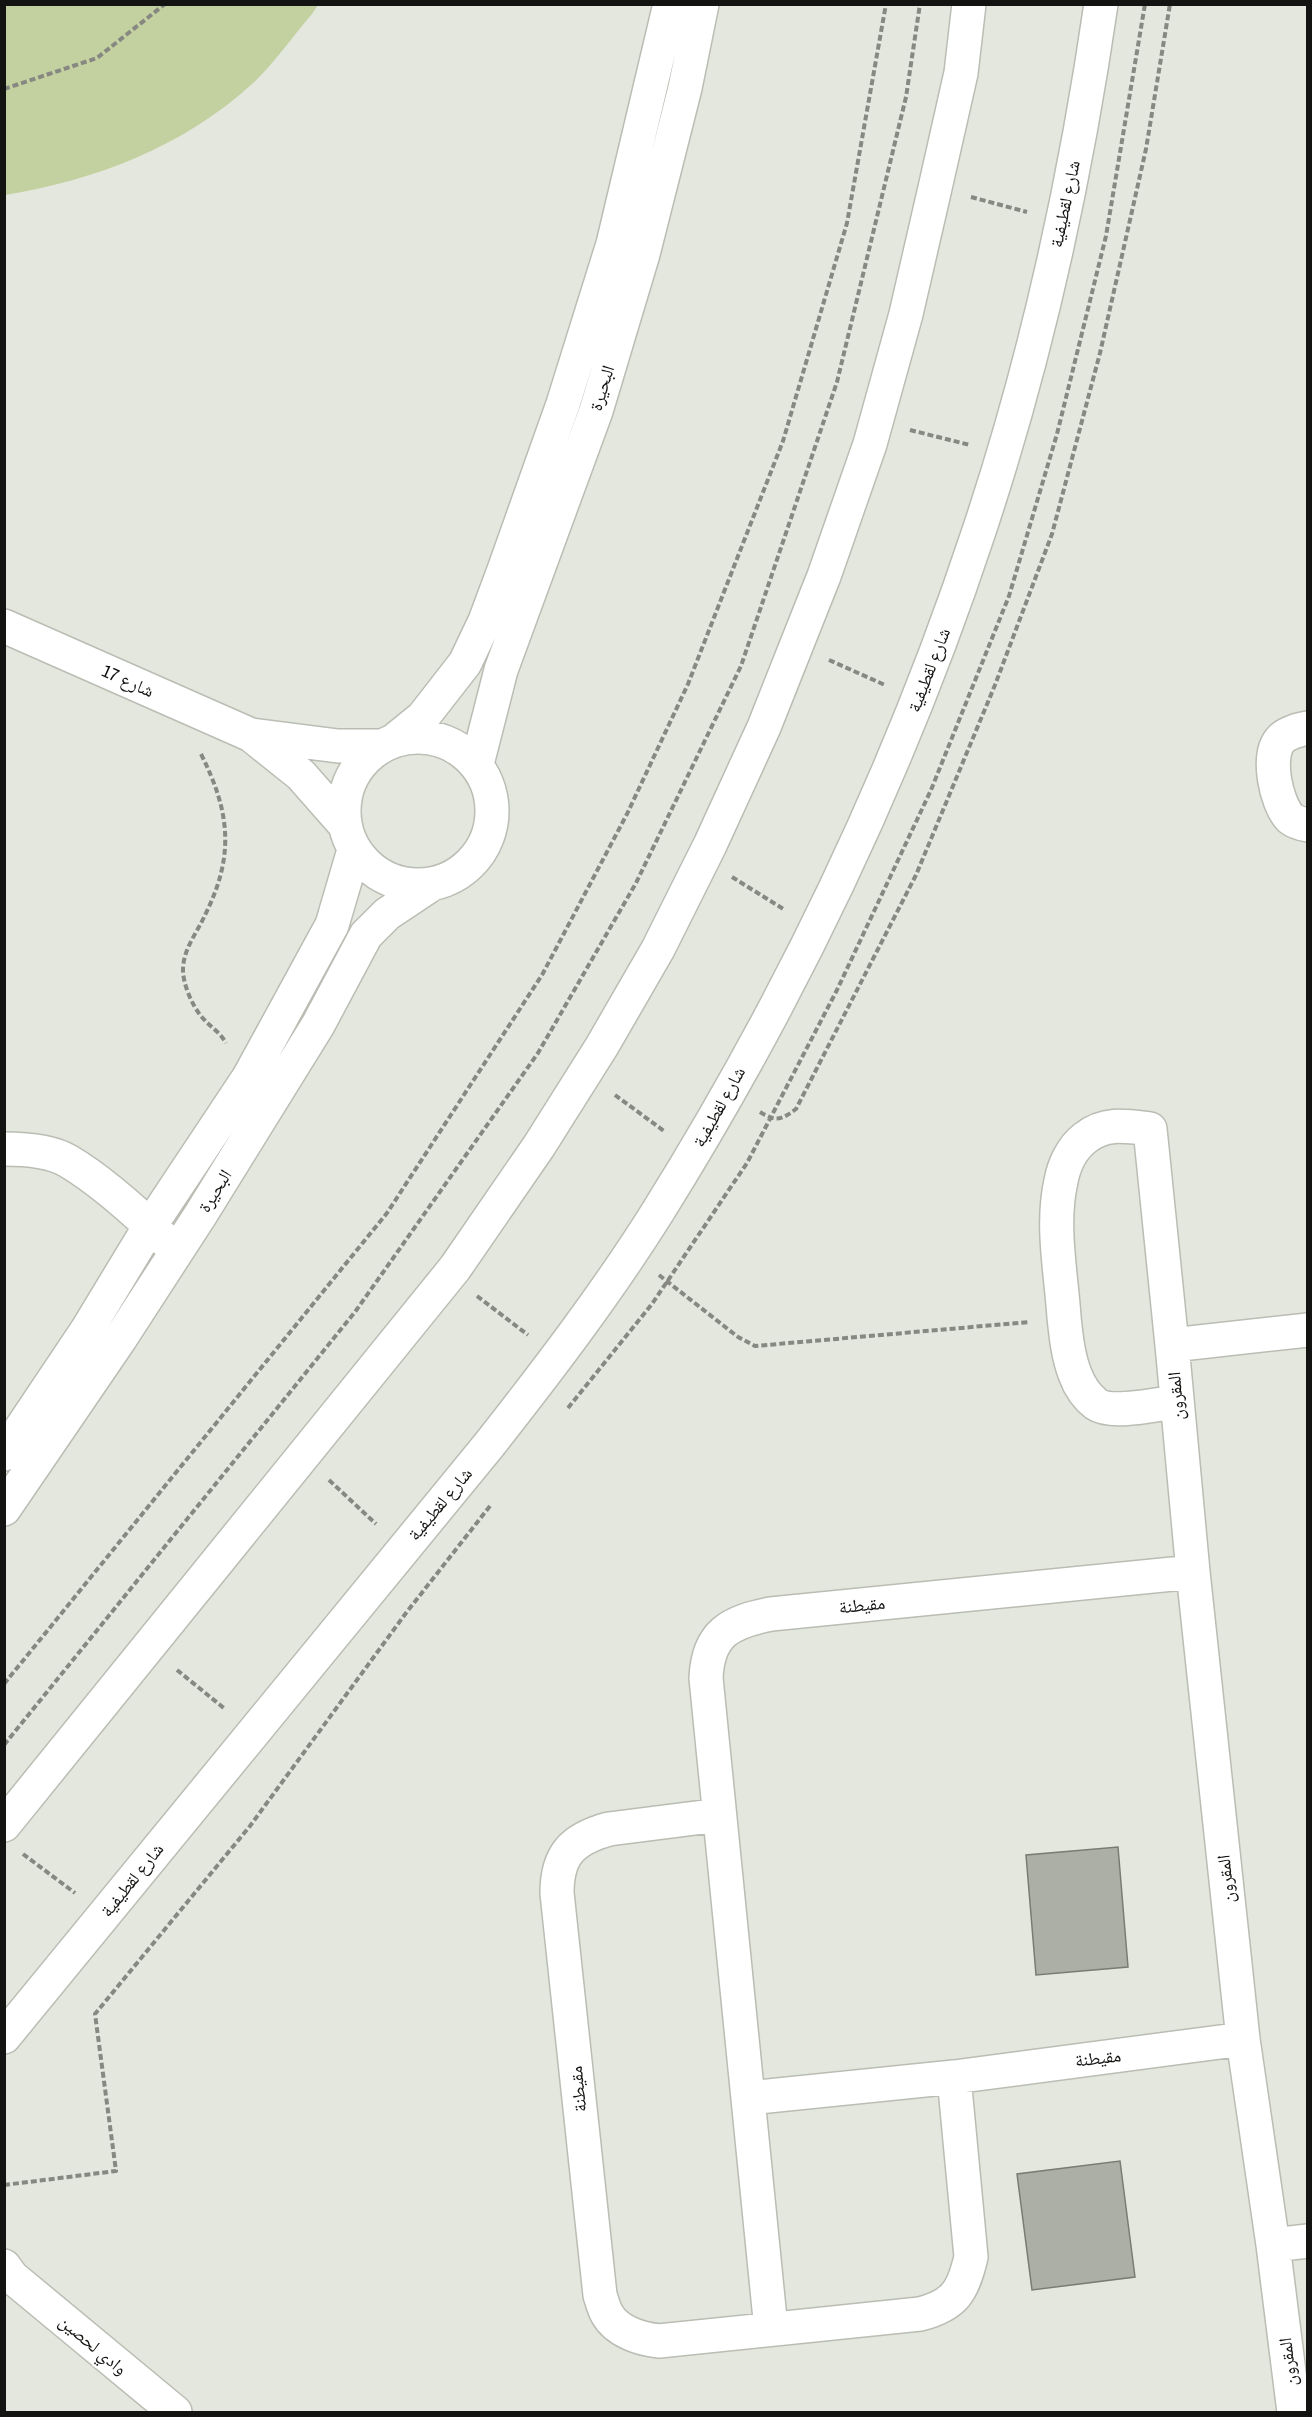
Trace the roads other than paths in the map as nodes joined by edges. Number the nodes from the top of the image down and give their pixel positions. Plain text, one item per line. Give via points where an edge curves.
1 (670, 4) edge
2 (702, 4) edge
3 (969, 4) edge
4 (1101, 4) edge
5 (578, 357) junction
6 (610, 364) junction
7 (4, 626) edge
8 (1308, 728) edge
9 (251, 735) junction
10 (388, 742) junction
11 (477, 765) junction
12 (1308, 825) edge
13 (350, 838) junction
14 (432, 884) junction
15 (4, 1149) edge
16 (150, 1226) junction
17 (176, 1251) junction
18 (1308, 1330) edge
19 (1172, 1345) junction
20 (1176, 1402) junction
21 (4, 1454) edge
22 (4, 1509) edge
23 (1193, 1572) junction
24 (719, 1815) junction
25 (9, 1836) edge
26 (4, 2037) edge
27 (1243, 2039) junction
28 (954, 2077) junction
29 (748, 2098) junction
30 (1308, 2241) edge
31 (1273, 2245) junction
32 (7, 2273) edge
33 (771, 2329) junction
34 (175, 2412) edge
35 (1294, 2412) edge

1 - 5 street, البحيرة via 613,244
2 - 6 street, البحيرة via 643,254
3 - 25 street via 961,74 906,314 876,421 824,576 764,727 658,950 539,1146 449,1275 149,1647
4 - 26 street, شارع لقطيفية via 1071,182 1032,354 980,530 919,699 816,929 728,1095 632,1251 557,1358
5 - 6 street
5 - 10 street, البحيرة via 504,570 465,663 423,717
6 - 11 street, البحيرة via 501,670
7 - 9 street, شارع 17
8 - 12 street via 1280,739 1273,759 1278,796 1290,818
9 - 10 street, شارع 17 via 338,746
9 - 13 street, شارع 17 via 301,775
10 - 11 street via 414,736 432,737 449,742
10 - 13 street via 354,771 343,807
11 - 14 street via 492,800 487,837 466,868
13 - 14 street via 372,869 396,882
13 - 16 street, البحيرة via 332,925 249,1077
14 - 17 street, البحيرة via 395,908 366,935 318,1025
15 - 16 street via 27,1149 67,1160
16 - 17 street
16 - 21 street, البحيرة via 87,1330
17 - 22 street, البحيرة
18 - 19 street, المقرون
19 - 20 street, المقرون
19 - 20 street, المقرون via 1150,1129 1103,1127 1083,1138 1068,1158 1060,1182 1059,1275 1067,1346 1075,1374 1097,1405 1113,1409
20 - 23 street, المقرون
23 - 24 street, مقيطنة via 771,1614 736,1623 712,1645 707,1659
23 - 27 street, المقرون
24 - 29 street, مقيطنة
24 - 33 street, مقيطنة via 609,1829 582,1838 566,1853 557,1872 557,1893 600,2295 608,2315 634,2335 659,2341
27 - 28 street, مقيطنة
27 - 31 street, المقرون
28 - 29 street, مقيطنة
28 - 33 street, مقيطنة via 971,2257 965,2283 954,2298 937,2310
29 - 33 street, مقيطنة
30 - 31 street
31 - 35 street, المقرون
32 - 34 street, وادي لحصين

